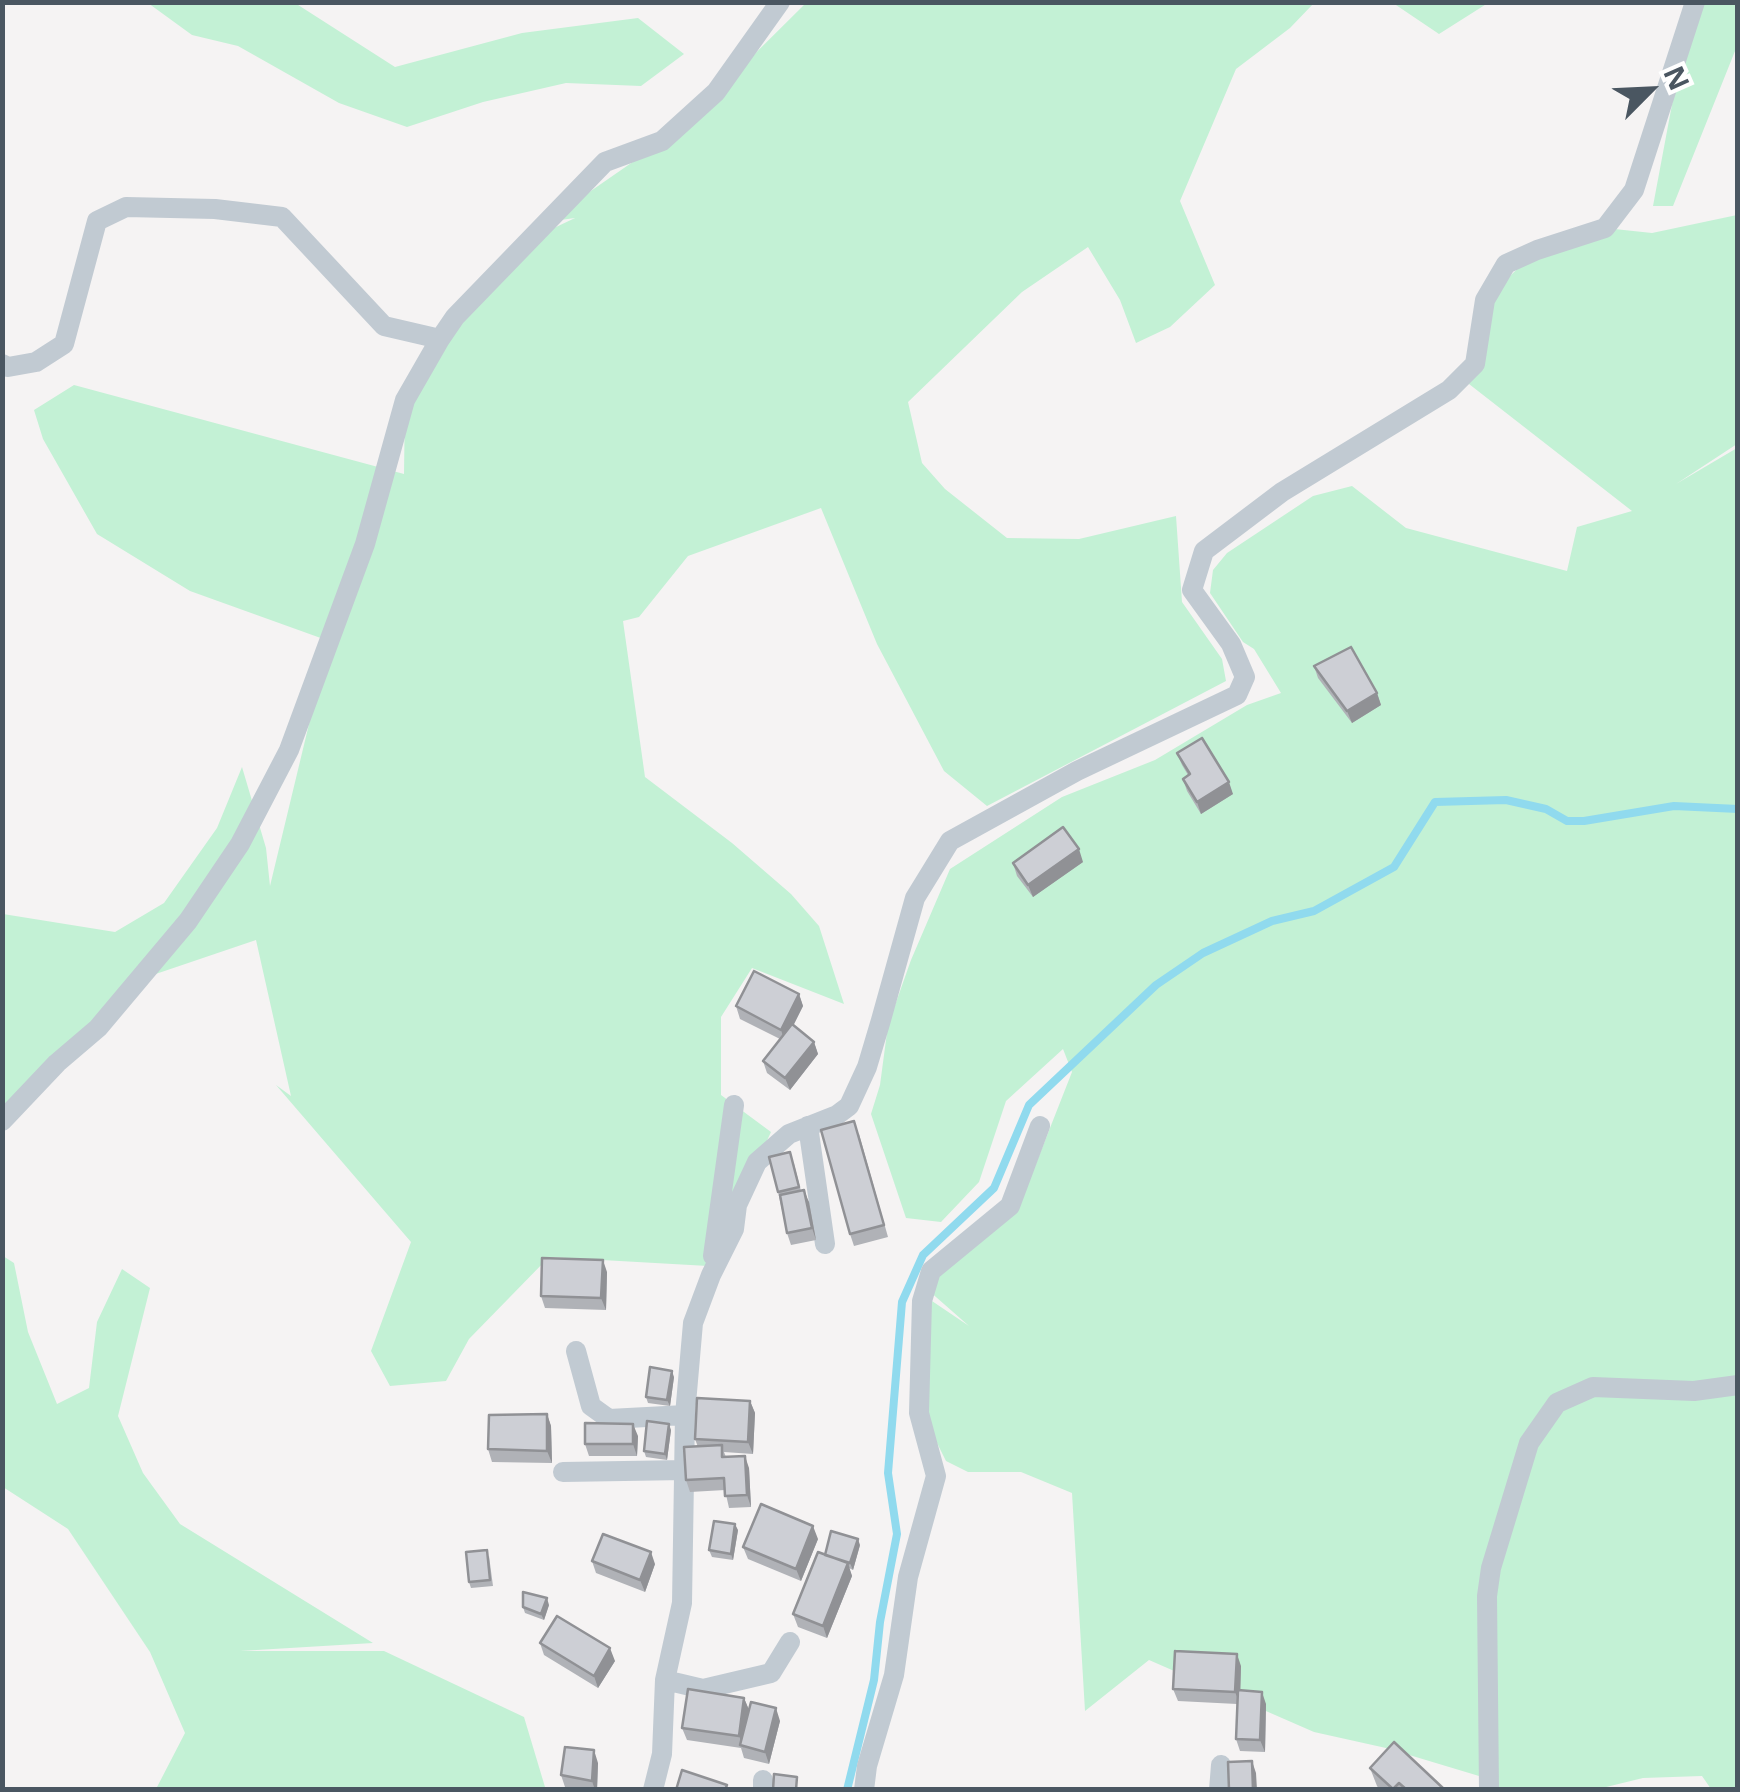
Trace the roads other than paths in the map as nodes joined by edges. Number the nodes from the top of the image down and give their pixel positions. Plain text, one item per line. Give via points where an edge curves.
1 (780, 2) edge
2 (1695, 2) edge
3 (440, 338) junction
4 (2, 364) edge
5 (734, 1105) dead end
6 (2, 1121) edge
7 (808, 1126) junction
8 (1040, 1126) dead end
9 (825, 1244) dead end
10 (711, 1275) junction
11 (576, 1351) dead end
12 (1738, 1385) edge
13 (686, 1415) junction
14 (684, 1470) junction
15 (563, 1472) dead end
16 (790, 1642) dead end
17 (665, 1680) junction
18 (1221, 1764) dead end
19 (653, 1790) edge
20 (864, 1790) edge
21 (1219, 1790) edge
22 (1489, 1790) edge

1 - 3 street via 716,92 662,141 606,162
2 - 7 street via 1634,190 1605,228 1506,264 1485,300 1475,364 1449,390 1282,492 1204,550 1192,590 1231,644 1245,677 1237,695 950,840 915,898 862,1080 849,1106
3 - 4 street via 384,326 282,217 126,207 98,221 64,344 36,362
3 - 6 street via 405,400 365,544 289,750 240,844 188,921 98,1028
5 - 10 street
7 - 9 street
7 - 10 street via 757,1162
8 - 20 street via 1010,1206 931,1271 922,1300 919,1413 936,1476
10 - 13 street via 693,1323
11 - 13 street via 591,1406 608,1419
12 - 22 street via 1694,1391 1593,1387 1558,1403 1529,1442 1487,1596
13 - 14 street
14 - 15 street
14 - 17 street via 682,1602
16 - 17 street via 771,1673 703,1689
17 - 19 street via 662,1754
18 - 21 street

